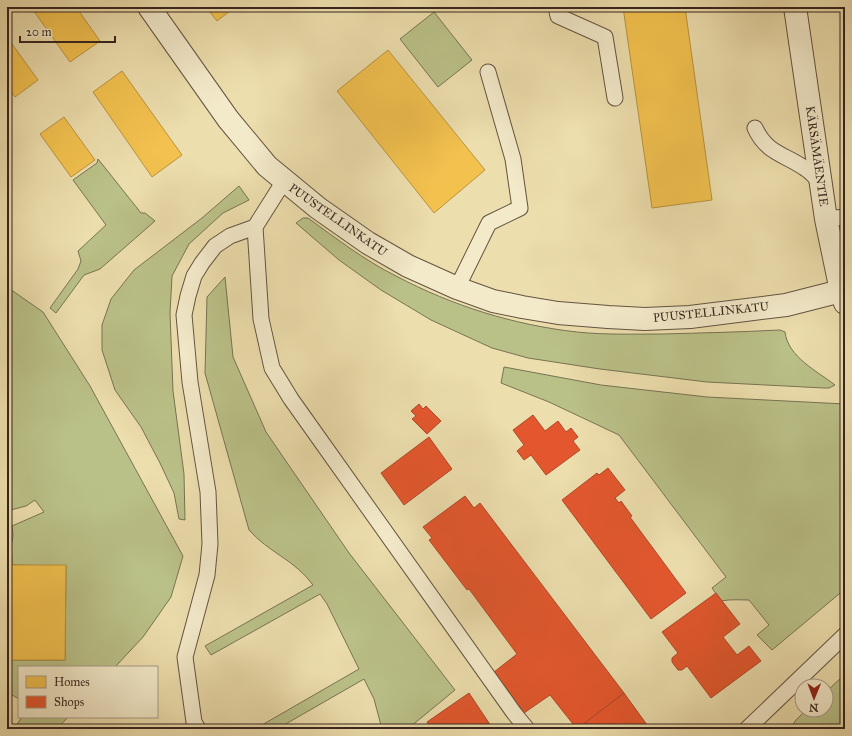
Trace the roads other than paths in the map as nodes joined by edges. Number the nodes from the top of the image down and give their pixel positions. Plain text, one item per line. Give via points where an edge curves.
1 (149, 7) edge
2 (556, 7) edge
3 (795, 7) edge
4 (488, 72) dead end
5 (615, 98) dead end
6 (755, 128) dead end
7 (284, 182) junction
8 (821, 185) junction
9 (836, 218) edge
10 (255, 227) junction
11 (457, 288) junction
12 (843, 297) edge
13 (845, 635) edge
14 (198, 729) edge
15 (527, 729) edge
16 (747, 729) edge

1 - 7 street, PUUSTELLINKATU via 228,118 267,166
2 - 5 lane via 558,16 605,37
3 - 8 street, KÄRSÄMÄENTIE
4 - 11 lane via 513,159 520,208 489,223
6 - 8 lane via 771,150 806,169
7 - 10 lane
7 - 11 street, PUUSTELLINKATU via 368,243 408,266
8 - 9 street, KÄRSÄMÄENTIE
9 - 12 street, KÄRSÄMÄENTIE
10 - 14 lane via 230,236 215,246 194,276 184,315 190,382 208,492 210,544 207,575 185,658 194,722
10 - 15 lane via 261,319 272,368 291,399
11 - 12 street, PUUSTELLINKATU via 494,301 558,313 645,319 690,317
13 - 16 lane

